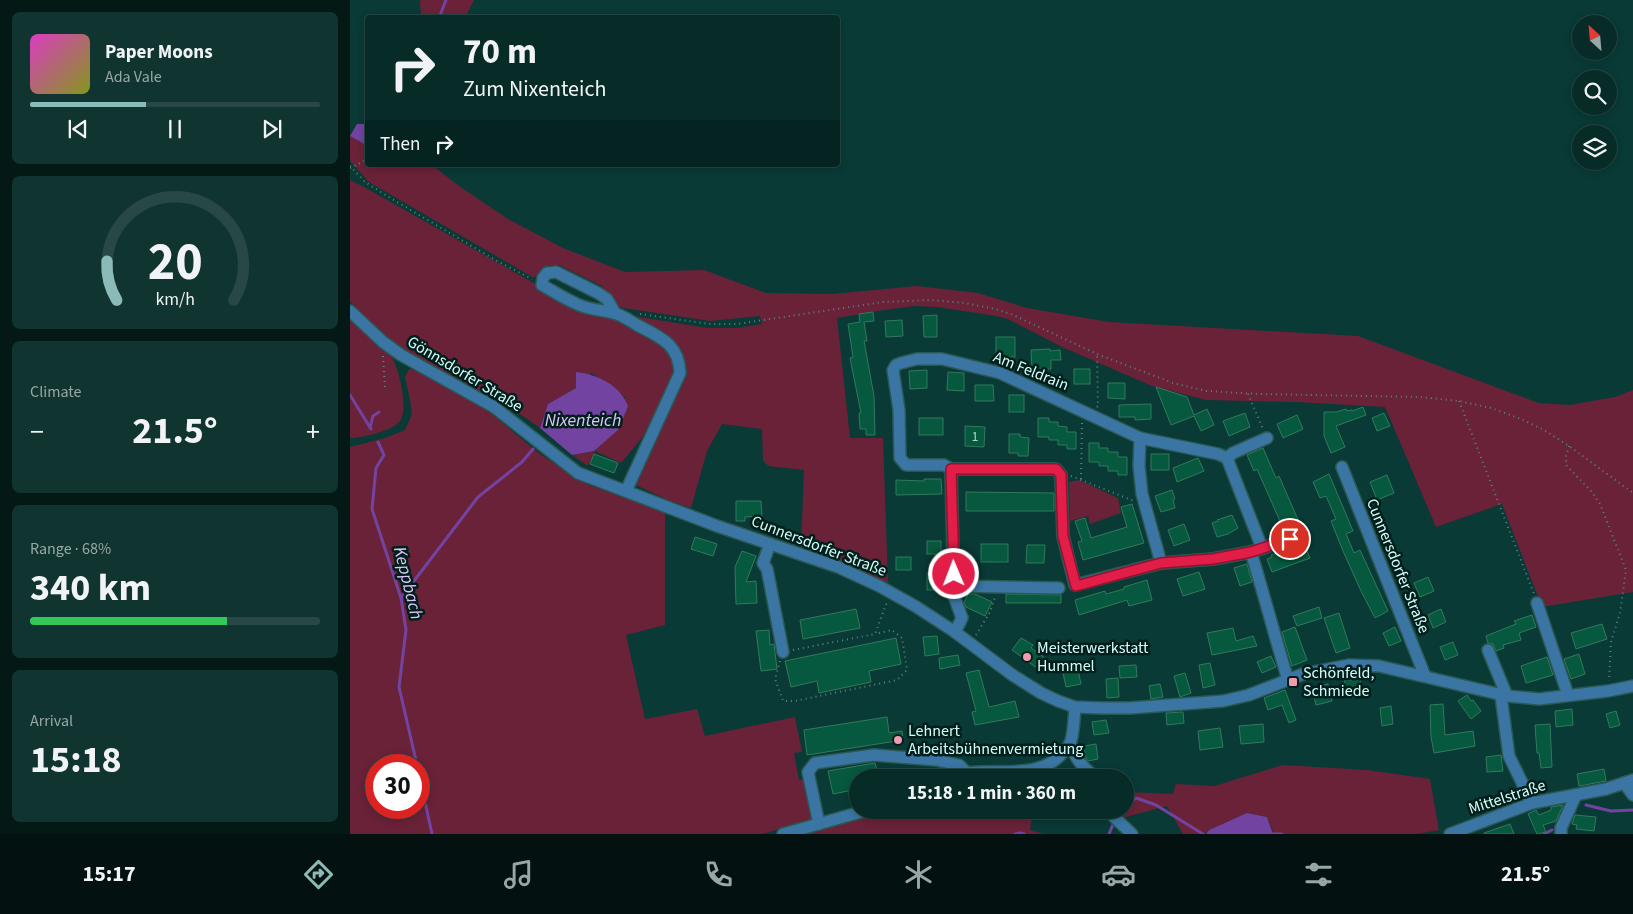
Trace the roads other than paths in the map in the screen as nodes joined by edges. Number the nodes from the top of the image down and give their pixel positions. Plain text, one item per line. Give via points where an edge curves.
1 (350, 310) edge
2 (615, 313) junction
3 (1140, 438) junction
4 (1267, 438) road end
5 (1227, 458) junction
6 (1342, 467) dead end
7 (951, 469) junction
8 (622, 490) junction
9 (1290, 539) dead end
10 (770, 544) junction
11 (1257, 550) junction
12 (1161, 563) junction
13 (954, 586) junction
14 (1059, 588) dead end
15 (1537, 603) road end
16 (954, 632) junction
17 (1488, 650) dead end
18 (783, 652) road end
19 (1425, 676) junction
20 (1288, 680) junction
21 (1633, 686) edge
22 (1568, 695) junction
23 (1504, 696) junction
24 (1075, 706) junction
25 (1070, 742) junction
26 (963, 769) edge
27 (1032, 769) edge
28 (1085, 769) edge
29 (1629, 781) edge
30 (1576, 795) junction
31 (1633, 795) edge
32 (1532, 803) junction
33 (849, 815) edge
34 (1118, 819) edge
35 (819, 824) junction
36 (783, 834) edge
37 (1132, 834) edge
38 (1450, 834) edge
39 (1561, 834) edge

1 - 8 street, Gönnsdorfer Straße via 401,355 494,407 578,473
2 - 2 street via 580,305 542,285 545,275 556,272 607,298
2 - 8 street via 670,345 680,373
3 - 5 street, Am Feldrain
3 - 7 street, Am Feldrain via 1000,372 942,359 917,359 896,365 893,370 899,410 900,458 906,465 944,465
3 - 12 street via 1142,494
4 - 5 street
5 - 11 street
6 - 19 street, Cunnersdorfer Straße
7 - 12 street via 1056,469 1061,475 1063,536 1076,586
7 - 13 street
8 - 10 street, Cunnersdorfer Straße
9 - 11 street
10 - 16 street, Cunnersdorfer Straße via 838,567 892,592
10 - 18 street via 763,563 767,569
11 - 12 street via 1213,559
11 - 20 street via 1272,627
13 - 14 street
13 - 16 street via 962,618
15 - 22 street
16 - 24 street, Cunnersdorfer Straße via 1042,693
17 - 23 street
19 - 20 street, Cunnersdorfer Straße via 1379,666 1349,665
19 - 23 street, Cunnersdorfer Straße
20 - 24 street, Cunnersdorfer Straße via 1223,701 1130,708
21 - 22 street, Cunnersdorfer Straße
22 - 23 street, Cunnersdorfer Straße via 1539,699
23 - 32 street via 1509,756
24 - 25 street
25 - 27 street via 1050,763
25 - 28 street
26 - 35 street via 936,760 874,755 815,763 808,772
29 - 30 street, Mittelstraße
29 - 31 street, Mittelstraße
30 - 32 street, Mittelstraße
30 - 39 street
32 - 38 street, Mittelstraße
33 - 35 street
34 - 37 street
35 - 36 street

